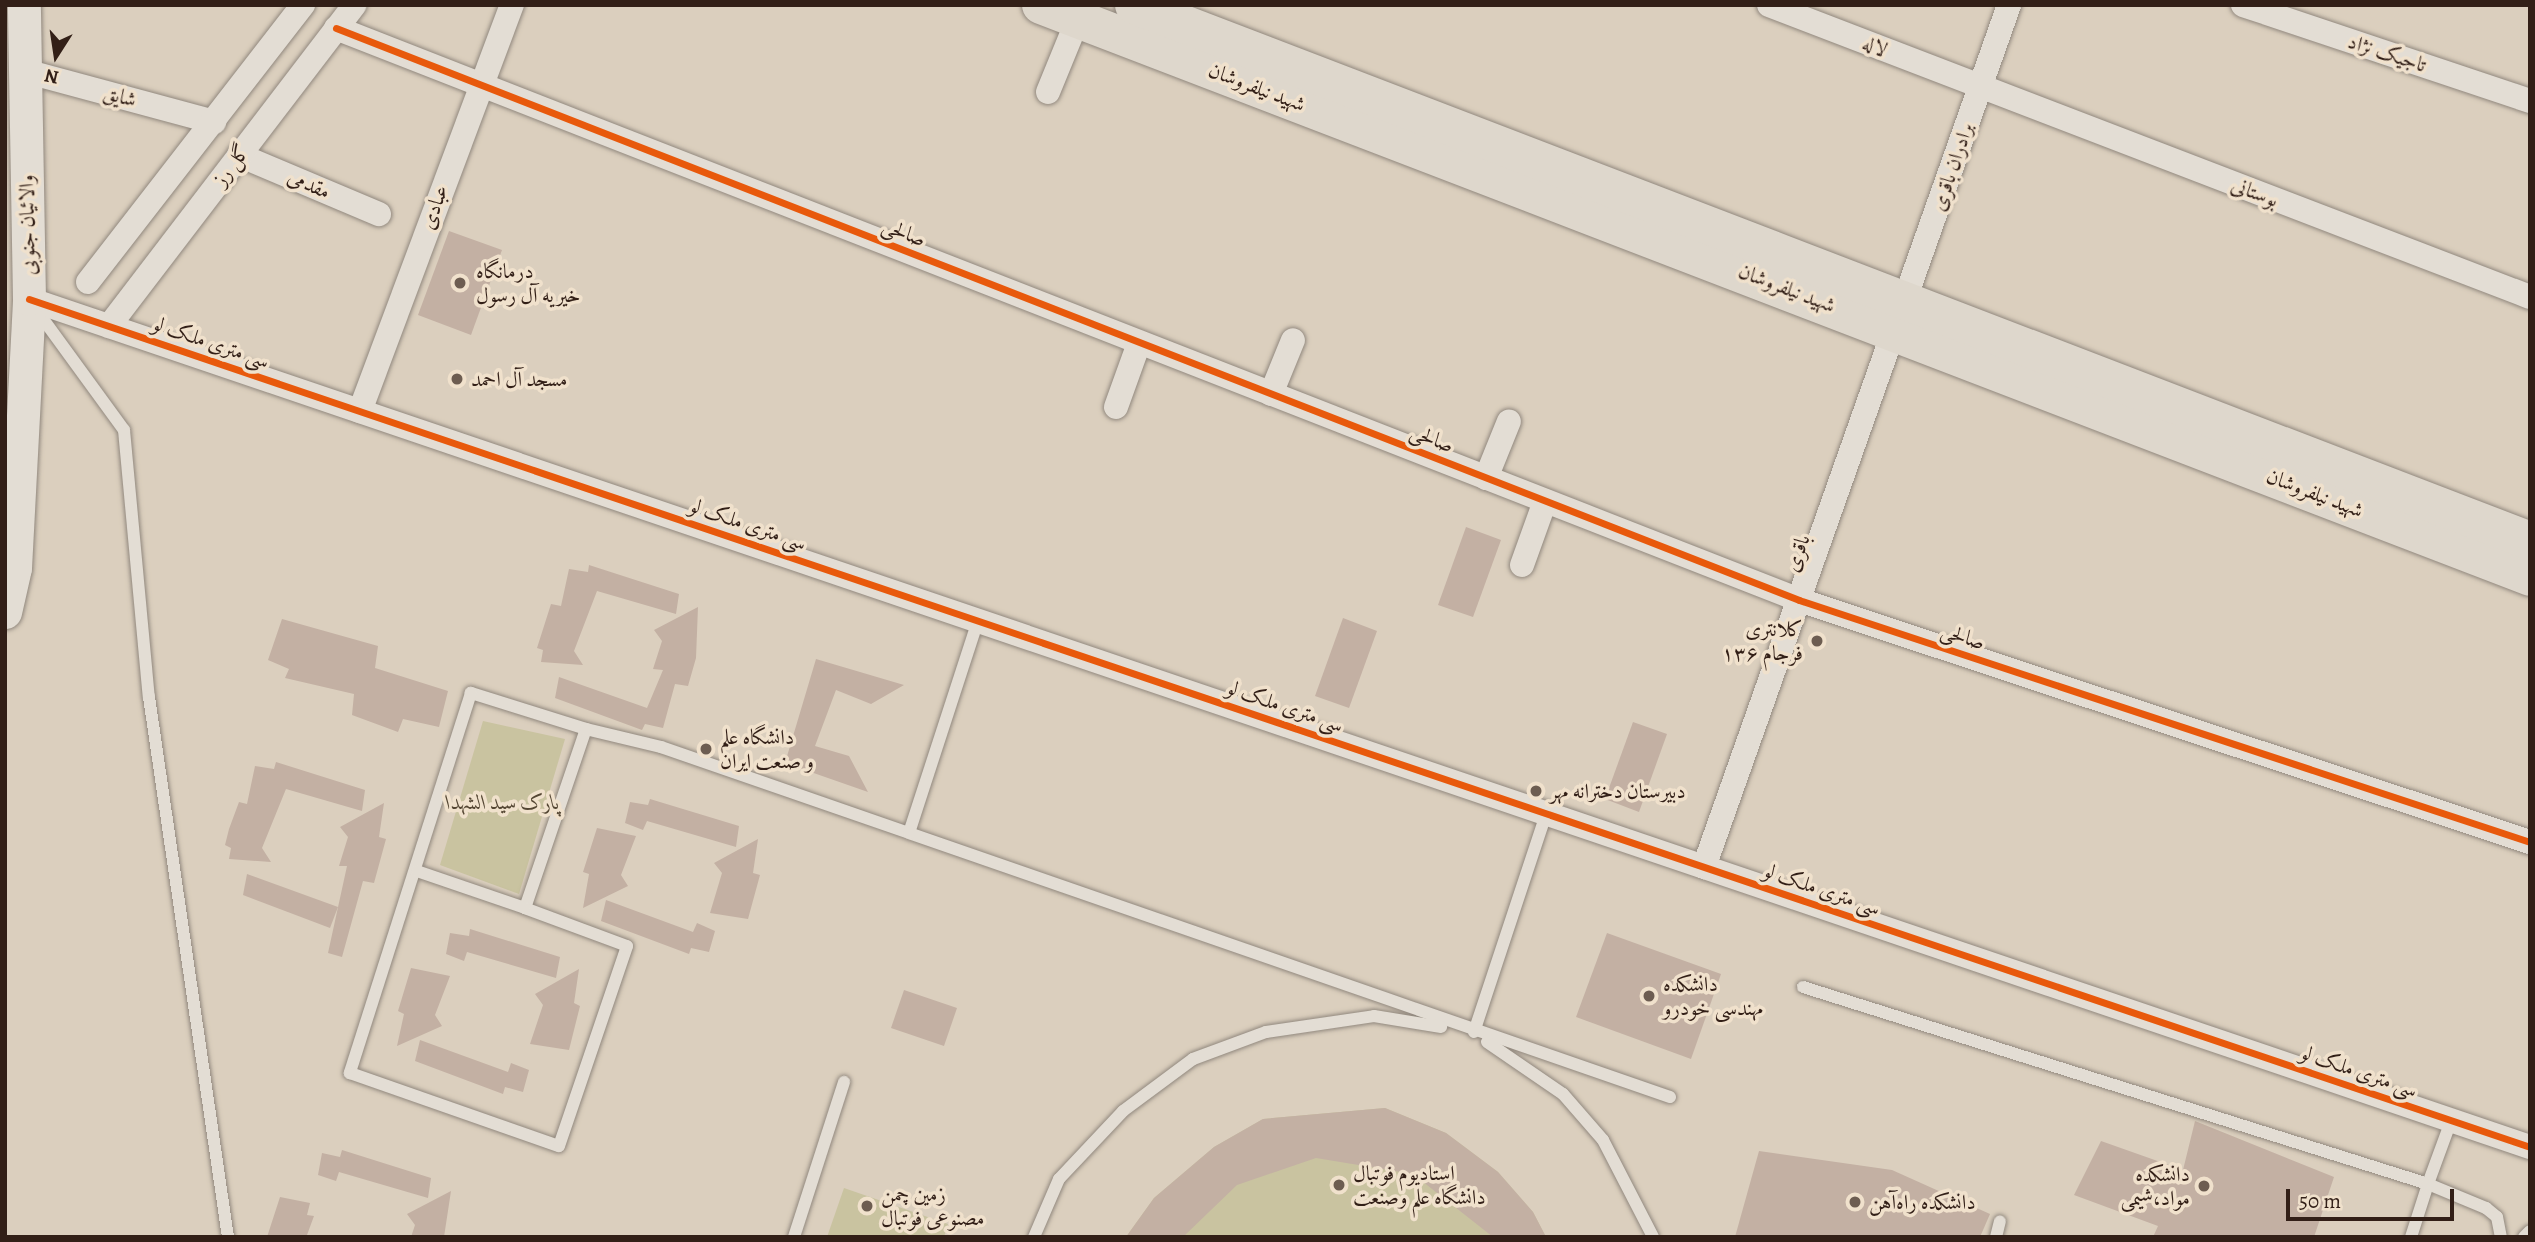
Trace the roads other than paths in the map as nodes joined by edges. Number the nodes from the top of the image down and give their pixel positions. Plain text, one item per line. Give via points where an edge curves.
1 (24, 5) edge
2 (354, 5) edge
3 (512, 5) edge
4 (1041, 5) edge
5 (1134, 5) edge
6 (1769, 5) edge
7 (2009, 5) edge
8 (2243, 5) edge
9 (293, 8) edge
10 (1078, 19) junction
11 (336, 28) junction
12 (15, 82) edge
13 (479, 85) junction
14 (1980, 86) junction
15 (1048, 92) dead end
16 (2530, 101) edge
17 (214, 122) junction
18 (16, 146) edge
19 (239, 155) junction
20 (379, 214) dead end
21 (88, 282) dead end
22 (2530, 297) edge
23 (29, 299) junction
24 (1900, 315) junction
25 (109, 326) junction
26 (1293, 340) dead end
27 (1139, 343) junction
28 (1271, 394) junction
29 (1116, 407) dead end
30 (360, 411) junction
31 (1509, 421) dead end
32 (1486, 478) junction
33 (1545, 501) junction
34 (2530, 541) edge
35 (10, 565) edge
36 (1522, 565) dead end
37 (2530, 577) edge
38 (1799, 600) junction
39 (5, 612) edge
40 (978, 621) junction
41 (586, 729) junction
42 (1546, 814) junction
43 (909, 833) junction
44 (2530, 842) edge
45 (1704, 867) junction
46 (417, 871) junction
47 (525, 908) junction
48 (1803, 987) dead end
49 (1474, 1032) junction
50 (844, 1082) dead end
51 (1670, 1097) dead end
52 (2451, 1121) junction
53 (2530, 1147) edge
54 (2428, 1184) junction
55 (2000, 1221) dead end
56 (2530, 1231) edge
57 (229, 1237) edge
58 (794, 1237) edge
59 (1034, 1237) edge
60 (1653, 1237) edge
61 (1996, 1237) edge
62 (2411, 1237) edge
63 (2501, 1237) edge
64 (2524, 1237) edge

1 - 12 main road, والائیان جنوبی
2 - 11 street, گل رز
3 - 13 street, عبادی
4 - 10 main road, شهید نیلفروشان
5 - 24 main road, شهید نیلفروشان
6 - 14 street, لاله
7 - 14 street, برادران باقری
8 - 16 street, تاجیک نژاد
9 - 17 street, گل رز
10 - 15 street
10 - 24 main road, شهید نیلفروشان
11 - 13 street, صالحی
11 - 19 street, گل رز
12 - 17 street, شایق
12 - 18 main road, والائیان جنوبی
13 - 27 street, صالحی
13 - 30 street, عبادی
14 - 22 street, بوستانی
14 - 24 street, برادران باقری
17 - 21 street, گل رز
18 - 23 main road, والائیان جنوبی
19 - 20 street, مقدمی
19 - 25 street, گل رز
23 - 25 street, سی متری ملک لو
23 - 35 main road, والائیان جنوبی
23 - 57 lane via 124,430 149,697
24 - 34 main road, شهید نیلفروشان
24 - 37 main road, شهید نیلفروشان
24 - 38 street, باقری
25 - 30 street, سی متری ملک لو
26 - 28 street
27 - 28 street, صالحی
27 - 29 street
28 - 32 street, صالحی
30 - 40 street, سی متری ملک لو
31 - 32 street
32 - 33 street, صالحی
33 - 36 street
33 - 38 street, صالحی
35 - 39 main road, والائیان جنوبی
38 - 44 street, صالحی
38 - 45 street, باقری
40 - 42 street, سی متری ملک لو
40 - 43 lane
41 - 43 lane via 661,747
41 - 46 lane via 471,693
41 - 47 lane
42 - 45 street, سی متری ملک لو
42 - 49 lane
43 - 49 lane
45 - 52 street, سی متری ملک لو
46 - 47 lane
46 - 47 lane via 350,1073 559,1146 627,946
48 - 54 lane
49 - 51 lane
49 - 59 lane via 1374,1016 1266,1031 1193,1059 1123,1111 1059,1179
49 - 60 lane via 1563,1094 1603,1140
50 - 58 lane
52 - 53 street, سی متری ملک لو
52 - 54 lane
54 - 62 lane
54 - 63 lane via 2486,1208 2497,1217
55 - 61 lane
56 - 64 lane

